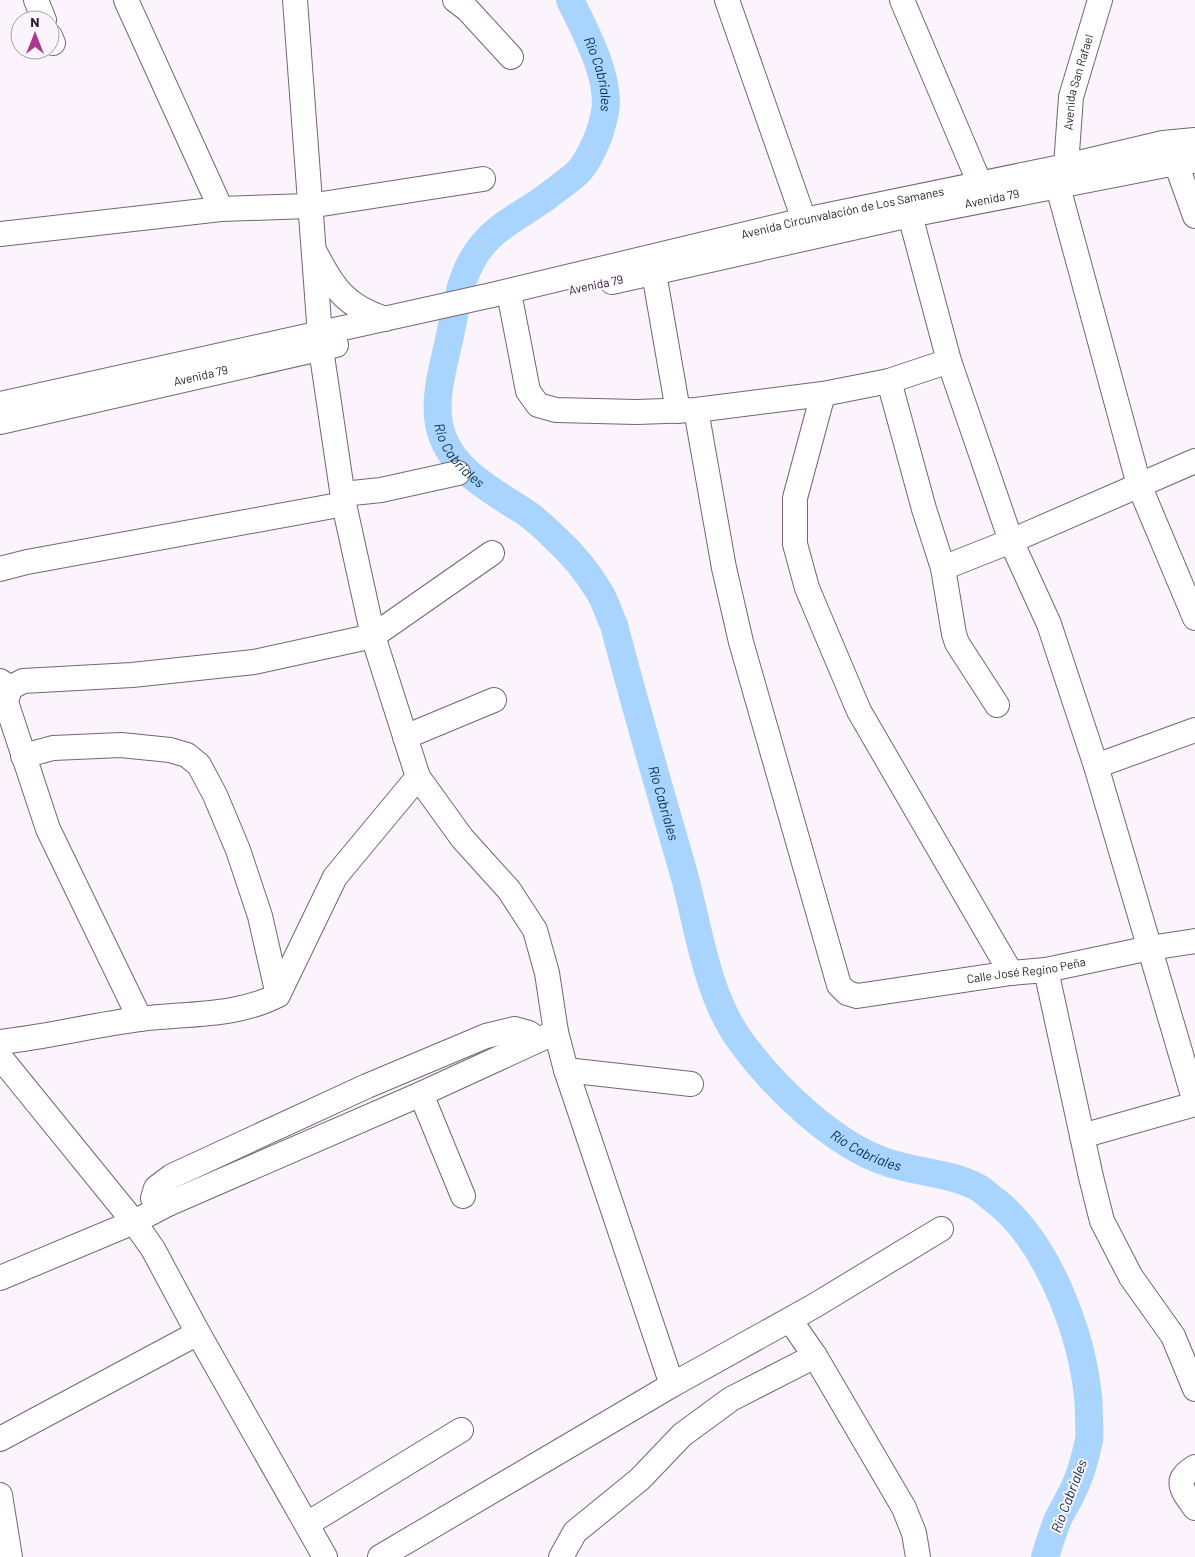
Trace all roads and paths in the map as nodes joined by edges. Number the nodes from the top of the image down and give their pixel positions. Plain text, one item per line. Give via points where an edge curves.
1 (126, 0) edge
2 (295, 0) edge
3 (455, 0) edge
4 (727, 0) edge
5 (902, 0) edge
6 (1100, 0) edge
7 (511, 58) dead end
8 (1195, 135) edge
9 (1195, 140) edge
10 (1163, 143) junction
11 (1185, 162) edge
12 (1059, 173) junction
13 (483, 179) dead end
14 (980, 184) junction
15 (309, 206) junction
16 (221, 209) junction
17 (910, 215) junction
18 (1195, 216) edge
19 (804, 220) junction
20 (0, 234) edge
21 (312, 247) junction
22 (654, 273) junction
23 (497, 302) junction
24 (398, 320) junction
25 (320, 341) junction
26 (949, 361) junction
27 (889, 381) junction
28 (824, 394) junction
29 (0, 404) edge
30 (687, 410) junction
31 (0, 422) edge
32 (1195, 461) edge
33 (458, 473) dead end
34 (1139, 485) junction
35 (343, 499) junction
36 (1012, 541) junction
37 (492, 553) dead end
38 (943, 568) junction
39 (0, 569) edge
40 (1195, 618) edge
41 (373, 636) junction
42 (5, 684) edge
43 (494, 700) dead end
44 (997, 705) dead end
45 (1195, 730) edge
46 (405, 737) junction
47 (23, 756) junction
48 (1096, 766) junction
49 (418, 777) junction
50 (1195, 941) edge
51 (1150, 948) junction
52 (1046, 970) junction
53 (1012, 973) junction
54 (278, 995) junction
55 (140, 1019) junction
56 (547, 1036) junction
57 (0, 1042) edge
58 (0, 1057) edge
59 (566, 1070) junction
60 (690, 1084) dead end
61 (421, 1094) junction
62 (1195, 1103) edge
63 (1082, 1136) junction
64 (463, 1196) dead end
65 (168, 1204) junction
66 (134, 1222) junction
67 (941, 1229) dead end
68 (0, 1278) edge
69 (790, 1320) junction
70 (198, 1333) junction
71 (816, 1356) junction
72 (672, 1385) junction
73 (1195, 1389) edge
74 (461, 1430) dead end
75 (0, 1439) edge
76 (1195, 1467) edge
77 (0, 1495) edge
78 (1195, 1508) edge
79 (306, 1524) junction
80 (10, 1557) edge
81 (325, 1557) edge
82 (380, 1557) edge
83 (561, 1557) edge
84 (918, 1557) edge

1 - 16 street
2 - 15 street
3 - 7 street
4 - 19 street
5 - 14 street
6 - 12 street, Avenida San Rafael via 1071,97
8 - 10 street
9 - 10 street, Avenida Circunvalación de Los Samanes
10 - 12 street, Avenida Circunvalación de Los Samanes
11 - 12 street, Avenida 79
11 - 18 street
12 - 14 street, Avenida Circunvalación de Los Samanes
12 - 17 street, Avenida 79
12 - 34 street, Avenida San Rafael
13 - 15 street
14 - 19 street, Avenida Circunvalación de Los Samanes
15 - 16 street
15 - 21 street
16 - 20 street
17 - 22 street, Avenida 79
17 - 26 street
19 - 23 street, Avenida Circunvalación de Los Samanes
21 - 24 street via 329,278 351,303 367,313
21 - 25 street
22 - 23 street, Avenida 79
22 - 30 street
23 - 24 street, Avenida 79
23 - 30 street via 528,390 538,405 556,410
24 - 25 street, Avenida 79
25 - 29 street, Avenida 79
25 - 31 street, Avenida 79
25 - 35 street
26 - 27 street
26 - 36 street
27 - 28 street
27 - 38 street
28 - 30 street
28 - 53 street via 795,498 795,544 807,588 859,711
30 - 53 street, Calle José Regino Peña via 746,660 839,985 847,993 857,996
32 - 34 street
33 - 35 street
34 - 36 street
34 - 40 street, Avenida San Rafael
35 - 39 street
35 - 41 street
36 - 38 street
36 - 48 street via 1049,624
37 - 41 street
38 - 44 street via 954,634
41 - 42 street via 254,662
41 - 46 street
42 - 47 street via 6,702
43 - 46 street
45 - 48 street
46 - 49 street
47 - 54 street via 54,748 121,745 170,750 187,755 200,765 238,850 260,916
47 - 55 street via 48,829
48 - 51 street
49 - 54 street via 335,877
49 - 56 street via 462,838 509,890 535,930 547,973
50 - 51 street, Calle José Regino Peña
51 - 52 street, Calle José Regino Peña
51 - 62 street
52 - 53 street, Calle José Regino Peña
52 - 63 street
54 - 55 street via 262,1003 237,1008
55 - 57 street
56 - 59 street
56 - 61 street
56 - 65 street via 515,1029 486,1036 367,1086 172,1176 156,1188 154,1198
58 - 66 street
59 - 60 street
59 - 72 street
61 - 64 street
61 - 65 street
62 - 63 street
63 - 73 street via 1102,1221 1131,1277 1173,1336
65 - 66 street
66 - 68 street
66 - 70 street via 153,1249
67 - 69 street
69 - 71 street
69 - 72 street
70 - 75 street
70 - 79 street
71 - 83 street via 730,1399 682,1435 640,1479 575,1532
71 - 84 street via 904,1508 914,1533
72 - 82 street
74 - 79 street
76 - 78 street via 1184,1475 1181,1483
77 - 80 street
79 - 81 street

